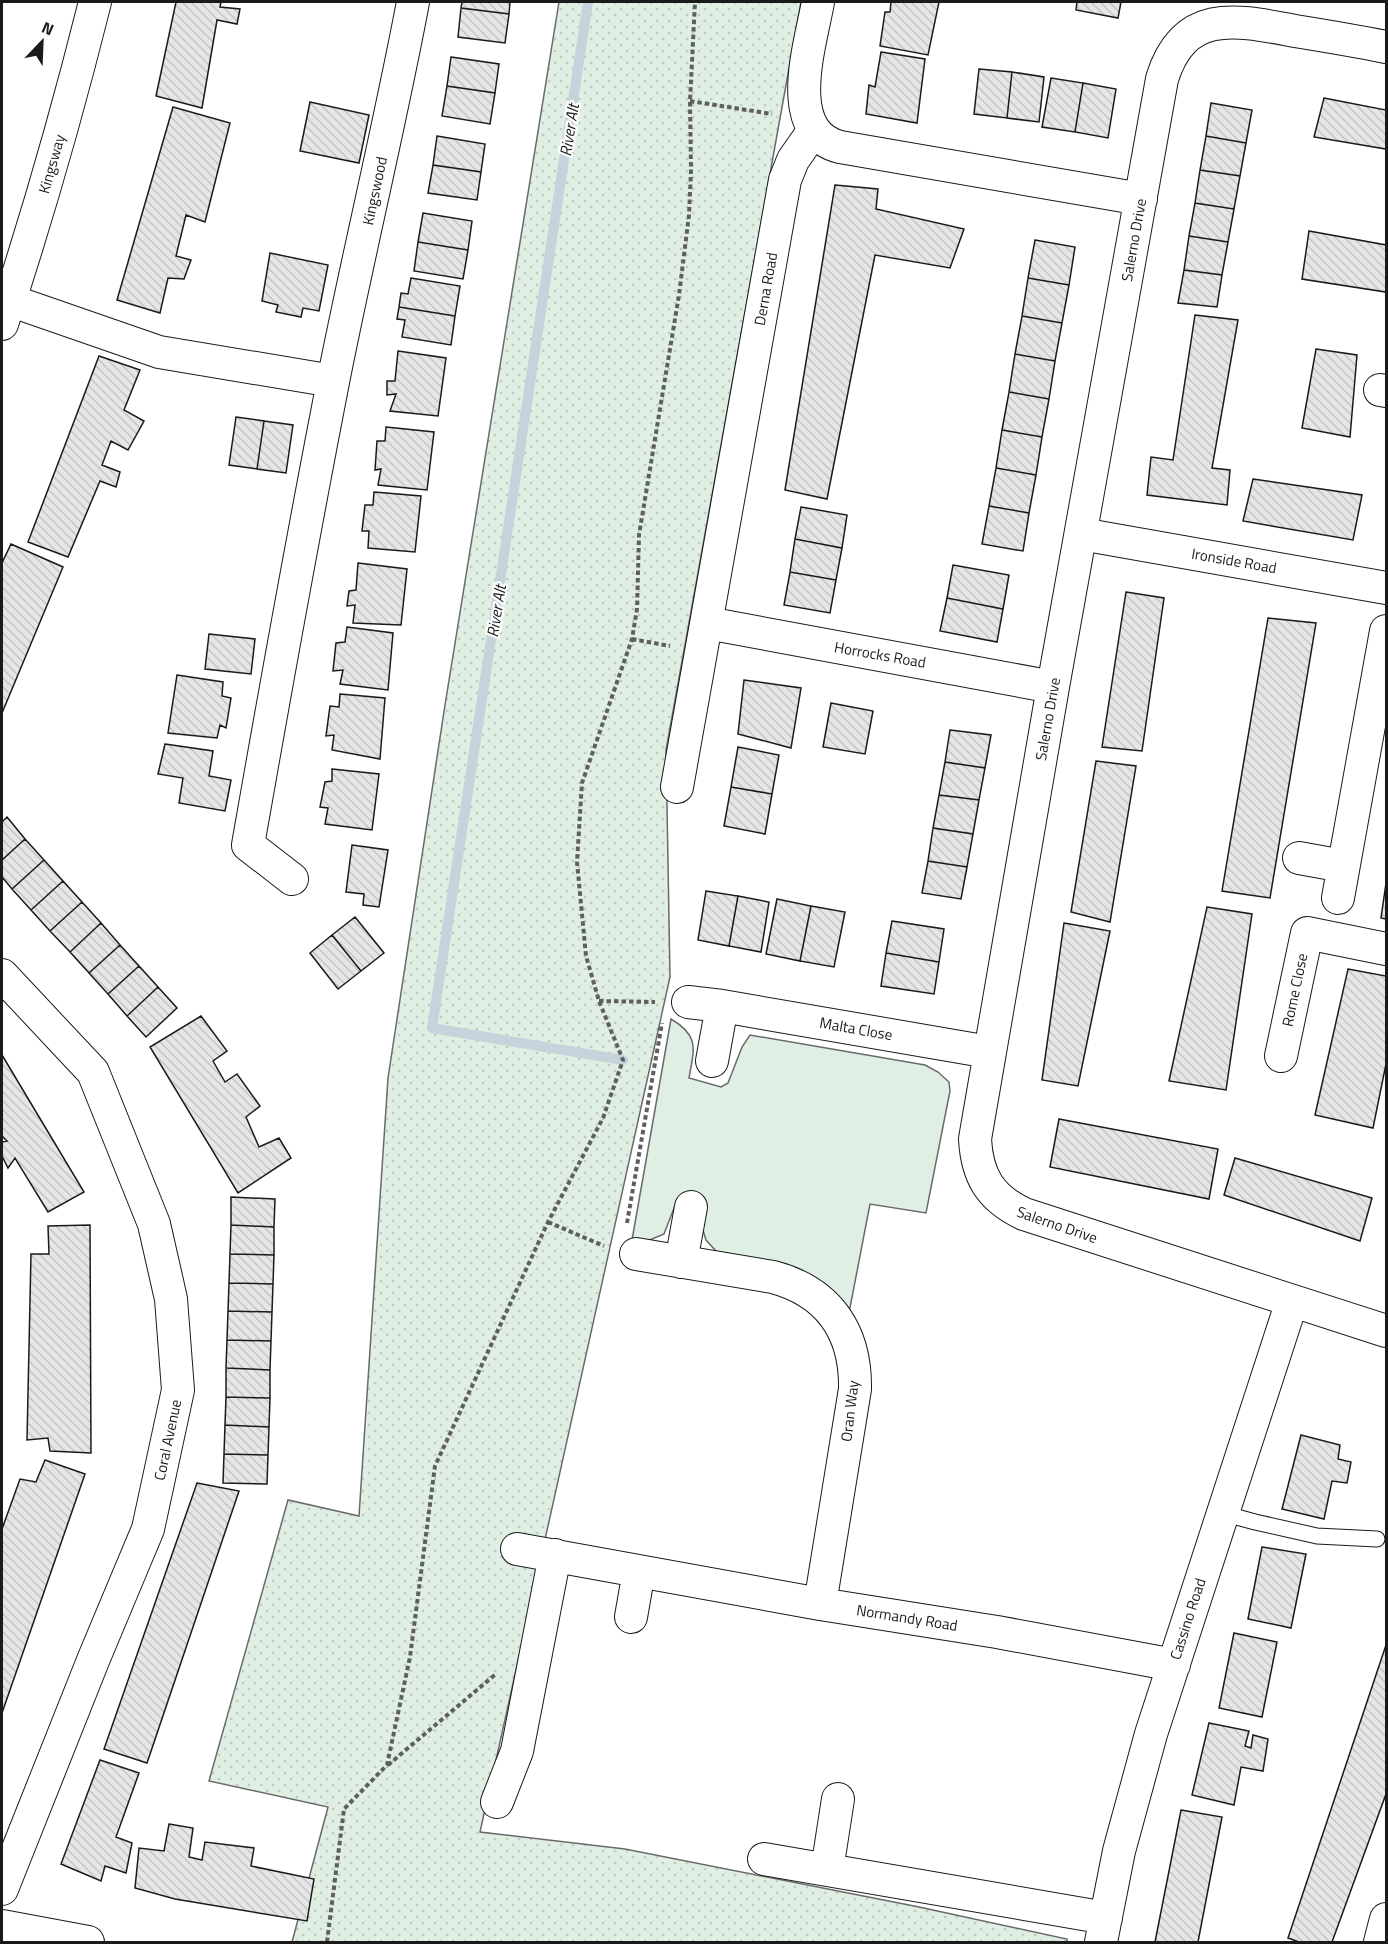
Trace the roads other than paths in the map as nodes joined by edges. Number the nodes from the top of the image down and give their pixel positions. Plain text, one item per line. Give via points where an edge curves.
1 (95, 2) edge
2 (413, 2) edge
3 (818, 2) edge
4 (1205, 13) edge
5 (1386, 47) edge
6 (811, 125) junction
7 (1141, 199) junction
8 (5, 312) edge
9 (333, 381) junction
10 (1081, 534) junction
11 (1386, 588) edge
12 (707, 623) junction
13 (1386, 631) edge
14 (1053, 687) junction
15 (677, 787) dead end
16 (1299, 858) dead end
17 (1343, 866) junction
18 (292, 879) dead end
19 (1338, 897) dead end
20 (1386, 949) edge
21 (2, 975) edge
22 (677, 1002) road end
23 (722, 1006) junction
24 (989, 1052) junction
25 (1281, 1056) dead end
26 (712, 1061) dead end
27 (691, 1207) dead end
28 (629, 1254) road end
29 (681, 1262) junction
30 (1292, 1301) junction
31 (1386, 1331) edge
32 (1222, 1513) junction
33 (1377, 1539) dead end
34 (517, 1549) dead end
35 (555, 1555) junction
36 (639, 1571) junction
37 (820, 1604) junction
38 (632, 1617) dead end
39 (1174, 1665) junction
40 (838, 1799) dead end
41 (498, 1802) dead end
42 (764, 1859) dead end
43 (826, 1870) junction
44 (2, 1889) edge
45 (1386, 1919) edge
46 (2, 1926) edge
47 (1103, 1930) edge
48 (88, 1942) edge
49 (1380, 1942) edge

1 - 8 street, Kingsway via 72,96
2 - 9 street, Kingswood
3 - 6 street via 805,79 805,107
4 - 5 street, Salerno Drive via 1231,21
4 - 7 street, Salerno Drive via 1166,67
6 - 7 street via 826,142 840,147
6 - 12 street, Derna Road via 785,180
7 - 10 street, Salerno Drive
8 - 9 street via 159,352
9 - 18 street, Kingswood via 248,845
10 - 11 street, Ironside Road
10 - 14 street, Salerno Drive
12 - 14 street, Horrocks Road
12 - 15 street, Derna Road
13 - 17 street
14 - 24 street, Salerno Drive
16 - 17 street
17 - 19 street
20 - 25 street, Rome Close via 1307,933
21 - 44 street, Coral Avenue via 93,1072 154,1224 171,1299 178,1390 148,1529
22 - 23 street, Malta Close
23 - 24 street, Malta Close
23 - 26 street
24 - 30 street, Salerno Drive via 975,1139 982,1177 999,1200 1038,1220
27 - 29 street
28 - 29 street, Oran Way
29 - 37 street, Oran Way via 790,1282 819,1299 847,1338 855,1389
30 - 31 street, Salerno Drive
30 - 32 street, Cassino Road
32 - 33 lane via 1317,1536
32 - 39 street, Cassino Road
34 - 35 street, Normandy Road
35 - 36 street, Normandy Road
35 - 41 street via 517,1750
36 - 37 street, Normandy Road
36 - 38 street
37 - 39 street, Normandy Road
39 - 47 street, Cassino Road via 1131,1806
40 - 43 street
42 - 43 street
43 - 47 street
45 - 49 street
46 - 48 street

